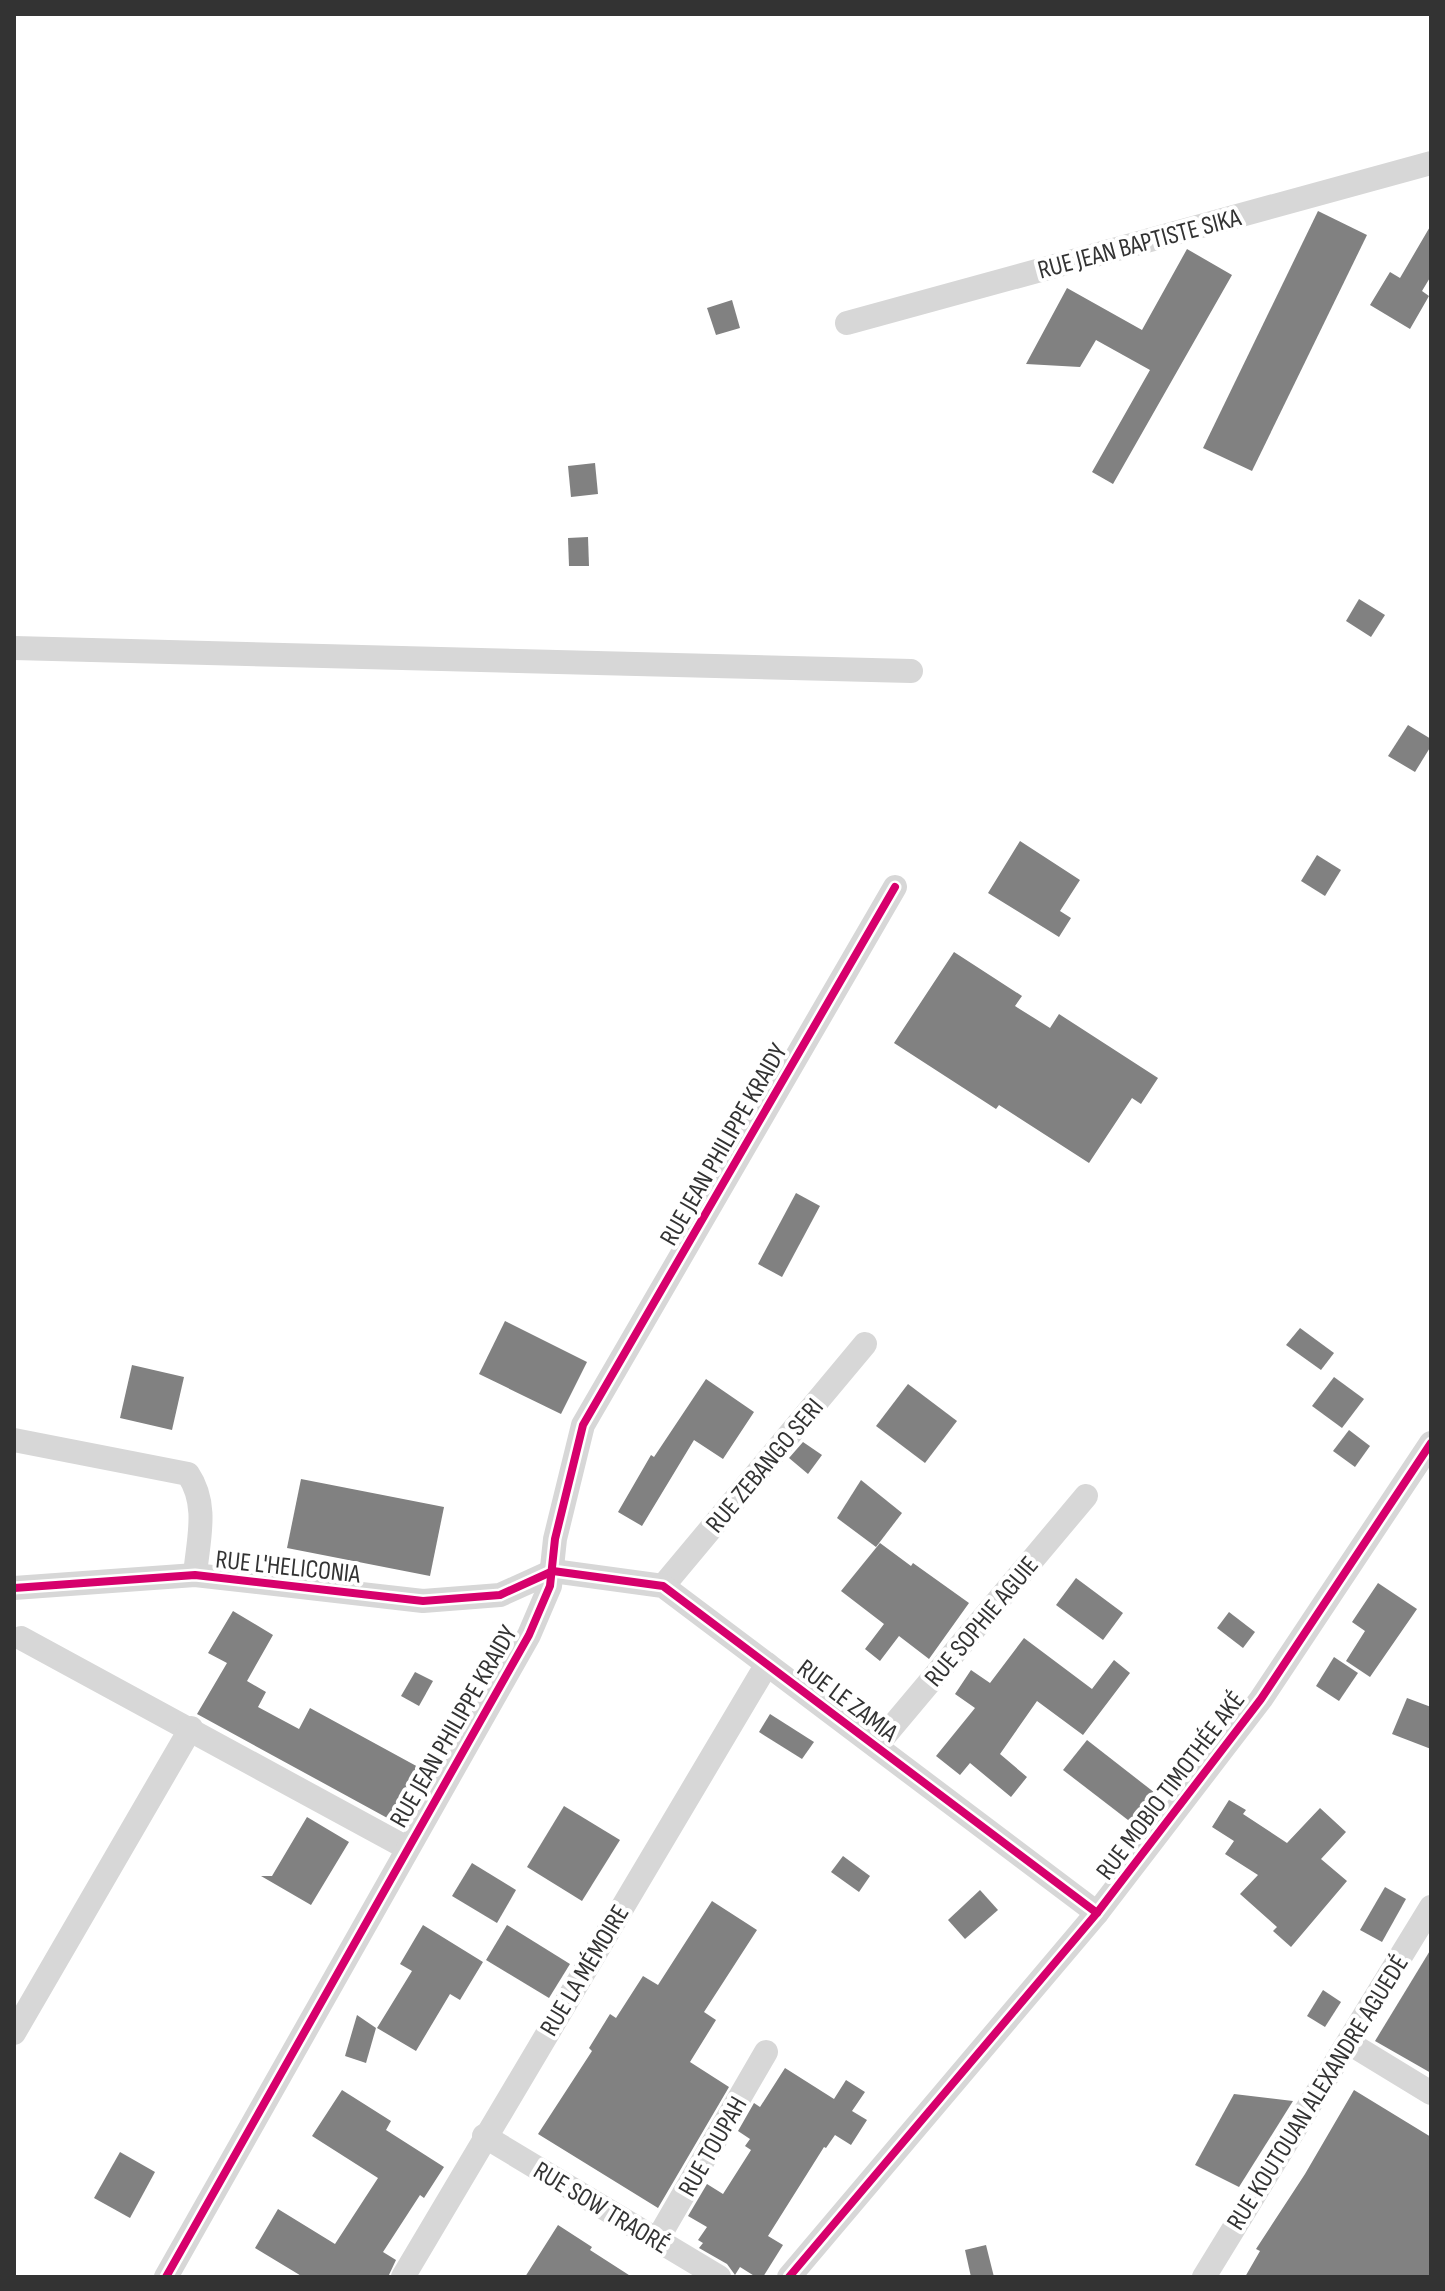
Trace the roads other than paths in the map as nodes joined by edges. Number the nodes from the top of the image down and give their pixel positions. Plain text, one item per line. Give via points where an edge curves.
1 (1431, 163) edge
2 (847, 323) dead end
3 (14, 648) edge
4 (911, 671) dead end
5 (895, 887) dead end
6 (865, 1344) dead end
7 (14, 1440) edge
8 (1431, 1443) edge
9 (1086, 1496) dead end
10 (553, 1571) junction
11 (195, 1575) junction
12 (663, 1586) junction
13 (14, 1588) edge
14 (21, 1638) dead end
15 (767, 1664) junction
16 (191, 1728) junction
17 (876, 1746) junction
18 (407, 1848) junction
19 (1431, 1907) edge
20 (1097, 1913) junction
21 (14, 2033) edge
22 (1349, 2043) junction
23 (766, 2052) dead end
24 (1431, 2093) edge
25 (484, 2136) junction
26 (657, 2240) junction
27 (166, 2277) edge
28 (403, 2277) edge
29 (719, 2277) edge
30 (789, 2277) edge
31 (1204, 2277) edge

1 - 2 street, RUE JEAN BAPTISTE SIKA
3 - 4 street
5 - 10 street, RUE JEAN PHILIPPE KRAIDY via 583,1425 555,1539
6 - 12 street, RUE ZEBANGO SERI
7 - 11 street via 188,1474 201,1503
8 - 20 street, RUE MOBIO TIMOTHÉE AKÉ via 1261,1699
9 - 17 street, RUE SOPHIE AGUIE
10 - 11 street, RUE L'HELICONIA via 500,1595 423,1601
10 - 12 street, RUE LE ZAMIA
10 - 18 street, RUE JEAN PHILIPPE KRAIDY via 529,1635
11 - 13 street, RUE L'HELICONIA
12 - 15 street, RUE LE ZAMIA
14 - 16 street
15 - 17 street, RUE LE ZAMIA
15 - 25 street, RUE LA MÉMOIRE
16 - 18 street
16 - 21 street
17 - 20 street, RUE LE ZAMIA
18 - 27 street, RUE JEAN PHILIPPE KRAIDY
19 - 22 street, RUE KOUTOUAN ALEXANDRE AGUEDÉ
20 - 30 street, RUE MOBIO TIMOTHÉE AKÉ
22 - 24 street
22 - 31 street, RUE KOUTOUAN ALEXANDRE AGUEDÉ
23 - 26 street, RUE TOUPAH
25 - 26 street, RUE SOW TRAORÉ
25 - 28 street, RUE LA MÉMOIRE
26 - 29 street, RUE SOW TRAORÉ

